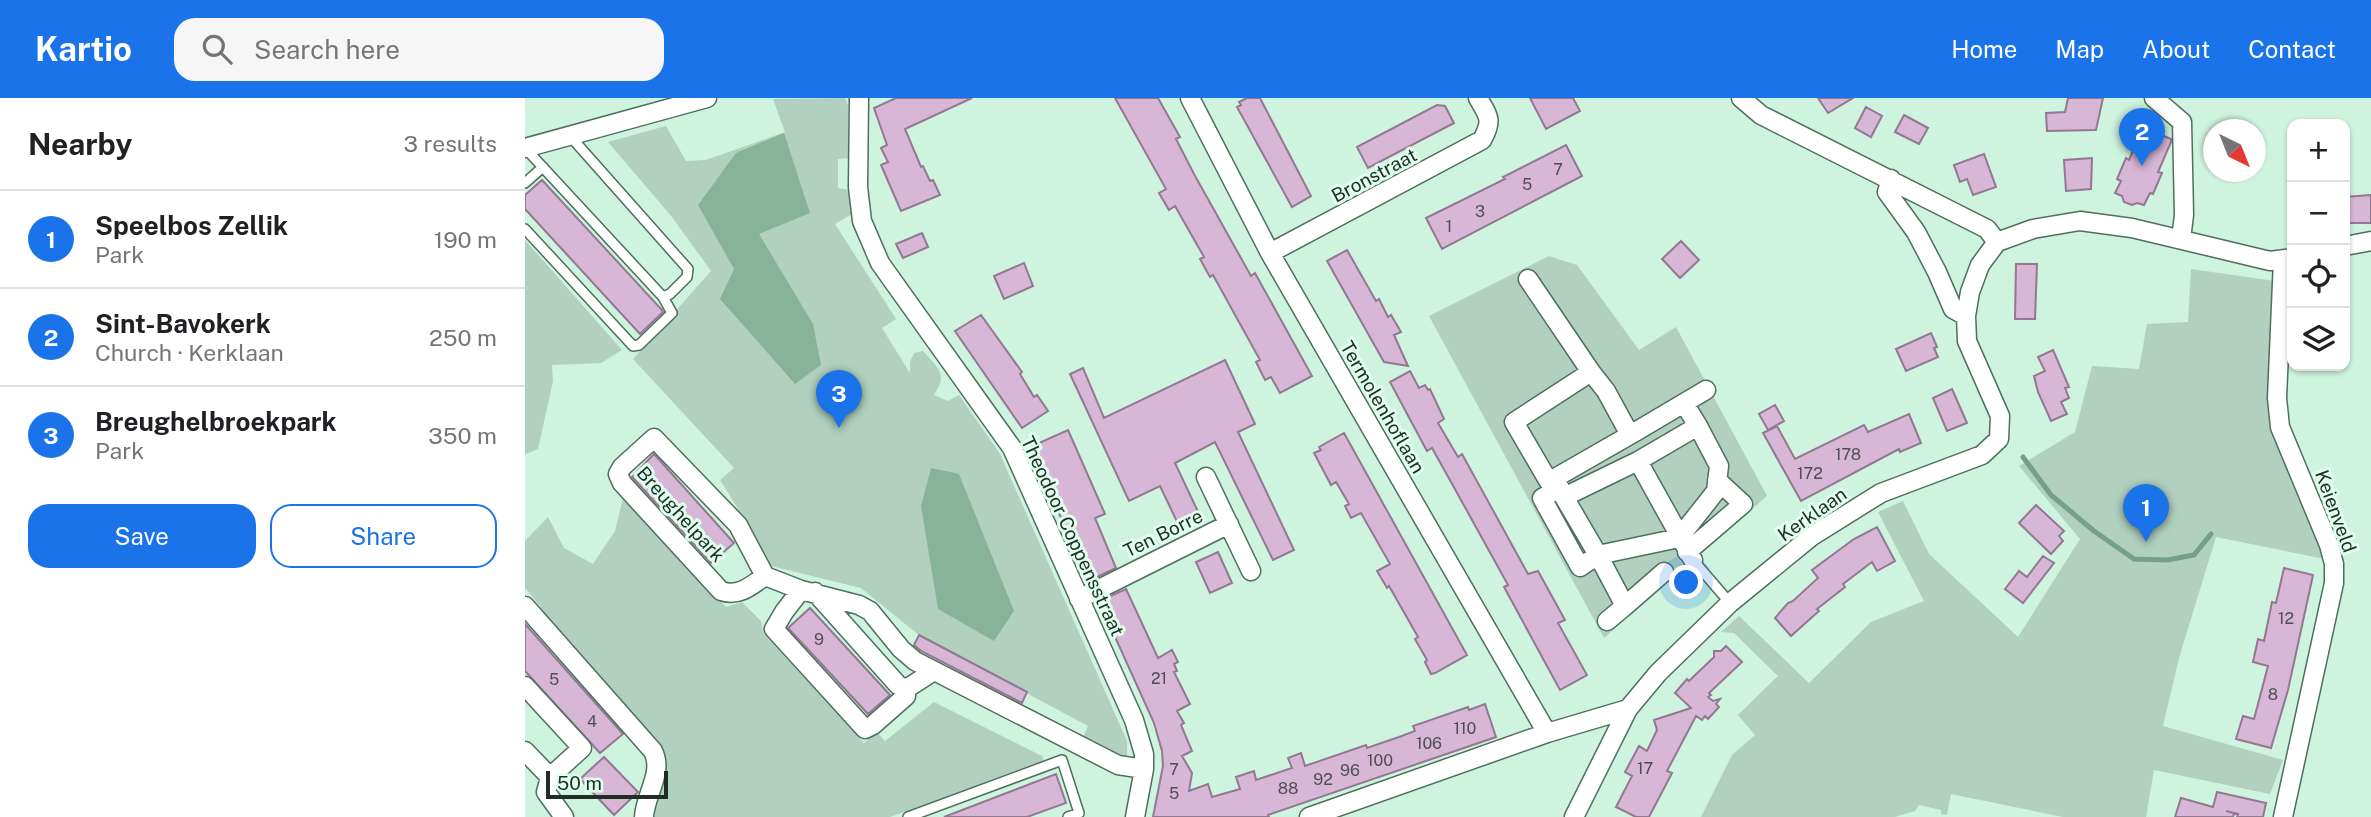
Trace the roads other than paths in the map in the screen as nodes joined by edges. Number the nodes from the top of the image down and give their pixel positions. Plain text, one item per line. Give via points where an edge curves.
1 (707, 98) edge
2 (859, 98) edge
3 (1190, 98) edge
4 (1478, 98) edge
5 (1741, 98) edge
6 (2154, 98) edge
7 (570, 136) junction
8 (525, 148) edge
9 (543, 167) junction
10 (1891, 179) junction
11 (525, 183) edge
12 (525, 229) edge
13 (2181, 239) junction
14 (2371, 241) edge
15 (1997, 242) junction
16 (2350, 245) edge
17 (1270, 253) junction
18 (2287, 259) edge
19 (1528, 279) dead end
20 (663, 298) junction
21 (1966, 316) junction
22 (1591, 372) junction
23 (1706, 390) dead end
24 (1684, 403) junction
25 (1697, 426) junction
26 (1630, 435) junction
27 (1637, 461) junction
28 (1206, 477) dead end
29 (1717, 480) junction
30 (1559, 488) junction
31 (1229, 524) junction
32 (1686, 550) junction
33 (1598, 555) junction
34 (1251, 571) dead end
35 (1664, 572) dead end
36 (765, 576) junction
37 (808, 591) junction
38 (1079, 599) junction
39 (1730, 603) junction
40 (525, 606) edge
41 (1625, 606) junction
42 (1607, 621) dead end
43 (934, 671) junction
44 (525, 686) edge
45 (906, 689) junction
46 (1628, 709) junction
47 (1547, 733) junction
48 (525, 751) edge
49 (1144, 769) junction
50 (550, 777) junction
51 (564, 817) edge
52 (644, 817) edge
53 (908, 817) edge
54 (1067, 817) edge
55 (1136, 817) edge
56 (1309, 817) edge
57 (1574, 817) edge
58 (2283, 817) edge

1 - 7 street
2 - 38 street, Theodoor Coppensstraat via 862,220 880,263 1012,449
3 - 17 street, Termolenhoflaan
4 - 17 street, Bronstraat via 1490,126 1482,140
5 - 10 street via 1761,115
6 - 13 street via 2182,122
7 - 8 street
7 - 20 lane via 688,269 687,277
8 - 9 lane
9 - 11 lane
9 - 20 lane
10 - 15 street via 1987,229
10 - 21 street via 1887,192 1916,232 1953,309
12 - 20 lane via 633,346 672,313
13 - 15 street via 2080,221 2033,229
13 - 18 street via 2270,261
14 - 16 street
15 - 21 street, Kerklaan via 1980,265
17 - 47 street, Termolenhoflaan
18 - 58 street, Keienveld via 2277,398 2280,428 2329,545 2334,583
19 - 22 street
21 - 39 street, Kerklaan via 1967,341 2000,416 1999,439 1982,455 1881,493 1812,536
22 - 26 street
22 - 30 street via 1514,422 1549,482
23 - 24 street
24 - 25 street
24 - 26 street
25 - 27 street
25 - 29 street via 1719,466
26 - 30 street
27 - 30 street
27 - 32 street
28 - 31 street, Ten Borre
29 - 32 street via 1716,491
29 - 32 street via 1743,504
30 - 33 street via 1542,498 1580,567
31 - 34 street, Ten Borre
31 - 38 street, Ten Borre
32 - 33 street
32 - 39 lane
33 - 41 street
35 - 41 street
36 - 36 street, Breughelpark via 738,525 654,438 622,467 618,474 622,483 721,591 741,592
36 - 37 street
37 - 43 street via 870,611 901,649
37 - 45 street
37 - 45 street via 784,612 774,629 865,729 906,696
38 - 49 street, Theodoor Coppensstraat via 1134,720
39 - 46 street, Kerklaan
40 - 52 street via 653,751 657,769
41 - 42 street
43 - 45 street
43 - 49 street via 1118,765
44 - 50 street via 582,748
46 - 47 street
46 - 57 street, Kerklaan
47 - 56 street
48 - 50 street
49 - 55 street, Theodoor Coppensstraat
50 - 51 street via 546,792
53 - 54 lane via 1062,760 1079,813

